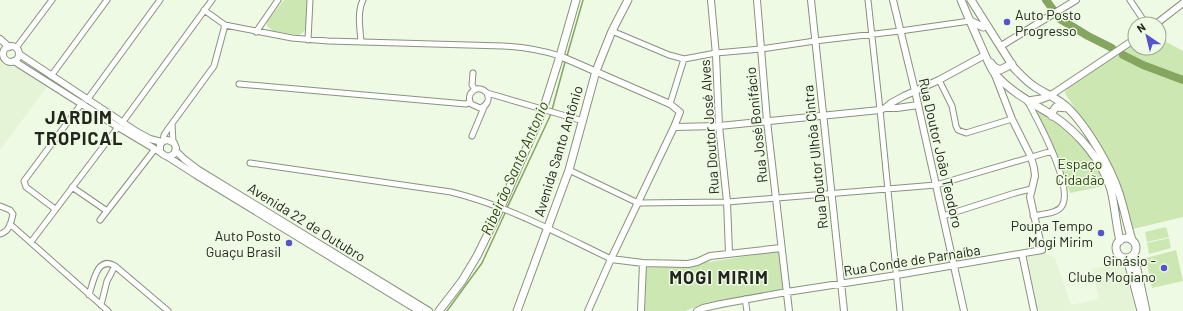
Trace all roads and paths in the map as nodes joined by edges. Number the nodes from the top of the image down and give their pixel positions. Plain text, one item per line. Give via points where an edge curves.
1 (52, 0) edge
2 (107, 0) edge
3 (160, 0) edge
4 (212, 0) edge
5 (278, 0) edge
6 (310, 0) edge
7 (363, 0) edge
8 (576, 0) edge
9 (628, 0) edge
10 (711, 0) edge
11 (757, 0) edge
12 (811, 0) edge
13 (868, 0) edge
14 (893, 0) edge
15 (961, 0) edge
16 (971, 0) edge
17 (1076, 0) edge
18 (1130, 0) edge
19 (1183, 3) edge
20 (204, 10) junction
21 (1141, 16) edge
22 (1166, 16) edge
23 (970, 21) junction
24 (225, 25) junction
25 (983, 27) junction
26 (612, 31) junction
27 (900, 31) junction
28 (256, 32) junction
29 (872, 35) junction
30 (975, 35) junction
31 (0, 39) edge
32 (308, 40) junction
33 (815, 41) junction
34 (361, 42) junction
35 (1127, 44) edge
36 (1001, 46) junction
37 (8, 47) junction
38 (16, 48) junction
39 (760, 49) junction
40 (2, 52) edge
41 (716, 53) junction
42 (19, 54) junction
43 (985, 55) junction
44 (562, 57) junction
45 (684, 59) junction
46 (14, 61) junction
47 (1012, 64) junction
48 (596, 71) junction
49 (473, 73) dead end
50 (994, 73) junction
51 (51, 76) junction
52 (939, 80) junction
53 (239, 84) dead end
54 (475, 89) junction
55 (915, 91) junction
56 (487, 93) junction
57 (1051, 95) junction
58 (1028, 101) junction
59 (84, 102) junction
60 (470, 102) junction
61 (670, 104) junction
62 (485, 105) junction
63 (918, 105) junction
64 (1068, 108) junction
65 (883, 109) junction
66 (546, 110) junction
67 (823, 116) junction
68 (1052, 116) junction
69 (1012, 119) junction
70 (583, 121) junction
71 (767, 121) junction
72 (172, 124) junction
73 (120, 125) junction
74 (719, 126) junction
75 (674, 127) junction
76 (472, 136) dead end
77 (163, 142) junction
78 (173, 142) junction
79 (158, 150) junction
80 (176, 151) junction
81 (1052, 151) junction
82 (168, 157) junction
83 (1031, 157) junction
84 (250, 163) dead end
85 (569, 170) junction
86 (936, 185) junction
87 (72, 187) junction
88 (888, 189) junction
89 (1031, 189) junction
90 (831, 194) junction
91 (775, 198) junction
92 (727, 202) junction
93 (638, 203) junction
94 (0, 206) edge
95 (502, 208) junction
96 (55, 209) junction
97 (107, 211) junction
98 (943, 216) junction
99 (1033, 216) junction
100 (100, 220) dead end
101 (10, 224) junction
102 (547, 229) junction
103 (0, 234) edge
104 (1132, 240) junction
105 (1120, 241) junction
106 (31, 242) junction
107 (781, 248) junction
108 (729, 252) junction
109 (1022, 254) junction
110 (1134, 255) junction
111 (1127, 258) junction
112 (611, 259) junction
113 (643, 263) junction
114 (115, 266) junction
115 (954, 266) junction
116 (897, 275) junction
117 (842, 283) junction
118 (787, 292) junction
119 (90, 295) junction
120 (745, 299) junction
121 (101, 305) junction
122 (721, 308) edge
123 (108, 311) edge
124 (168, 311) edge
125 (419, 311) edge
126 (429, 311) edge
127 (439, 311) edge
128 (517, 311) edge
129 (588, 311) edge
130 (641, 311) edge
131 (697, 311) edge
132 (747, 311) edge
133 (789, 311) edge
134 (844, 311) edge
135 (900, 311) edge
136 (964, 311) edge
137 (1034, 311) edge
138 (1141, 311) edge
139 (1146, 311) edge

1 - 38 street
2 - 51 street
3 - 59 street
4 - 20 street
5 - 28 street
6 - 32 street
7 - 34 street via 360,5
8 - 44 main road
9 - 26 main road, Avenida Santo Antônio
10 - 41 street, Rua Doutor José Alves
11 - 39 street, Rua José Bonifácio
12 - 33 street, Rua Doutor Ulhôa Cintra
13 - 29 street
14 - 27 street, Rua Doutor João Teodoro
15 - 23 main road
16 - 36 main road
17 - 36 street
18 - 21 street
19 - 22 street
20 - 24 street
20 - 73 street
23 - 25 main road
23 - 27 street
23 - 30 main road
24 - 28 street
24 - 72 street via 214,66
25 - 30 main road
25 - 36 main road
26 - 45 street
26 - 48 main road, Avenida Santo Antônio
27 - 29 street
27 - 55 street, Rua Doutor João Teodoro
28 - 32 street
29 - 33 street
29 - 65 street
30 - 43 main road
31 - 37 street
32 - 34 street
33 - 39 street
33 - 67 street, Rua Doutor Ulhôa Cintra
34 - 44 street via 528,48
35 - 57 street
36 - 47 main road
37 - 38 street
37 - 40 street
38 - 42 street
39 - 41 street
39 - 71 street, Rua José Bonifácio
40 - 46 street via 6,60
41 - 45 street
41 - 74 street, Rua Doutor José Alves
42 - 46 street
42 - 51 street
43 - 47 main road via 997,69
43 - 50 main road
43 - 52 street
44 - 48 street
44 - 66 main road
45 - 61 street
46 - 59 street
47 - 57 main road via 1023,78
48 - 61 street
48 - 70 main road, Avenida Santo Antônio
49 - 54 street via 472,85
50 - 58 main road
50 - 69 street
51 - 59 street
52 - 55 street
52 - 69 street via 952,106 956,126 962,132
53 - 60 street via 466,104
54 - 56 street via 482,89
54 - 60 street via 470,93
55 - 63 street, Rua Doutor João Teodoro
55 - 65 street
56 - 62 street
56 - 66 street
57 - 58 main road
57 - 64 main road
58 - 68 main road
58 - 81 street
59 - 73 street
59 - 96 street via 24,181 26,187
60 - 62 street via 476,108
61 - 75 street via 680,112
62 - 76 street
63 - 65 street
63 - 86 street, Rua Doutor João Teodoro
64 - 68 main road via 1056,107
64 - 104 main road via 1082,124 1106,164 1118,191
65 - 67 street
65 - 88 street
66 - 70 street
66 - 95 main road
67 - 71 street
67 - 90 street, Rua Doutor Ulhôa Cintra
68 - 105 main road via 1080,138 1104,173 1114,204
69 - 83 street
70 - 85 main road, Avenida Santo Antônio
71 - 74 street
71 - 91 street, Rua José Bonifácio
72 - 77 street via 164,135
72 - 78 street
73 - 77 street via 146,138
73 - 79 street
73 - 87 street
74 - 75 street
74 - 92 street, Rua Doutor José Alves
75 - 93 street
77 - 78 street
77 - 79 street
78 - 80 street
79 - 82 street
79 - 97 street
80 - 82 street
80 - 126 street, Avenida 22 de Outubro via 197,169
81 - 83 street
81 - 99 street via 1062,179 1064,200 1054,212
82 - 125 street, Avenida 22 de Outubro
83 - 86 street
83 - 89 street via 1035,176
84 - 95 street via 452,192
85 - 93 street
85 - 102 main road, Avenida Santo Antônio
86 - 88 street
86 - 98 street, Rua Doutor João Teodoro
87 - 96 street
87 - 97 street
88 - 90 street
88 - 116 street
89 - 98 street
89 - 99 street
90 - 91 street
90 - 117 street, Rua Doutor Ulhôa Cintra
91 - 92 street
91 - 107 street, Rua José Bonifácio
92 - 93 street
92 - 108 street, Rua Doutor José Alves
93 - 112 street
94 - 101 street via 12,212
95 - 102 street
95 - 127 main road via 462,281
96 - 106 street
97 - 100 street
98 - 115 street, Rua Doutor João Teodoro
99 - 109 street, Rua Conde de Parnaíba via 1042,250
101 - 103 street via 6,232
101 - 106 street
102 - 112 street
102 - 128 main road, Avenida Santo Antônio
104 - 105 main road
104 - 110 main road via 1136,245
105 - 111 main road via 1117,251 1121,257
106 - 119 street
107 - 108 street
107 - 118 street, Rua José Bonifácio
108 - 113 street via 688,264
109 - 115 street, Rua Conde de Parnaíba
109 - 137 street
110 - 111 main road
110 - 139 main road
111 - 138 main road
112 - 113 street
112 - 129 street
113 - 130 street
114 - 119 street via 107,263 100,267
114 - 121 street via 107,281
114 - 124 street
115 - 116 street, Rua Conde de Parnaíba
115 - 136 street, Rua Doutor João Teodoro
116 - 117 street, Rua Conde de Parnaíba
116 - 135 street
117 - 118 street, Rua Conde de Parnaíba
117 - 134 street, Rua Doutor Ulhôa Cintra
118 - 120 street, Rua Conde de Parnaíba
118 - 133 street, Rua José Bonifácio
119 - 121 street
120 - 122 street, Rua Conde de Parnaíba
120 - 132 street
121 - 123 street
122 - 131 street, Rua Conde de Parnaíba via 703,308

